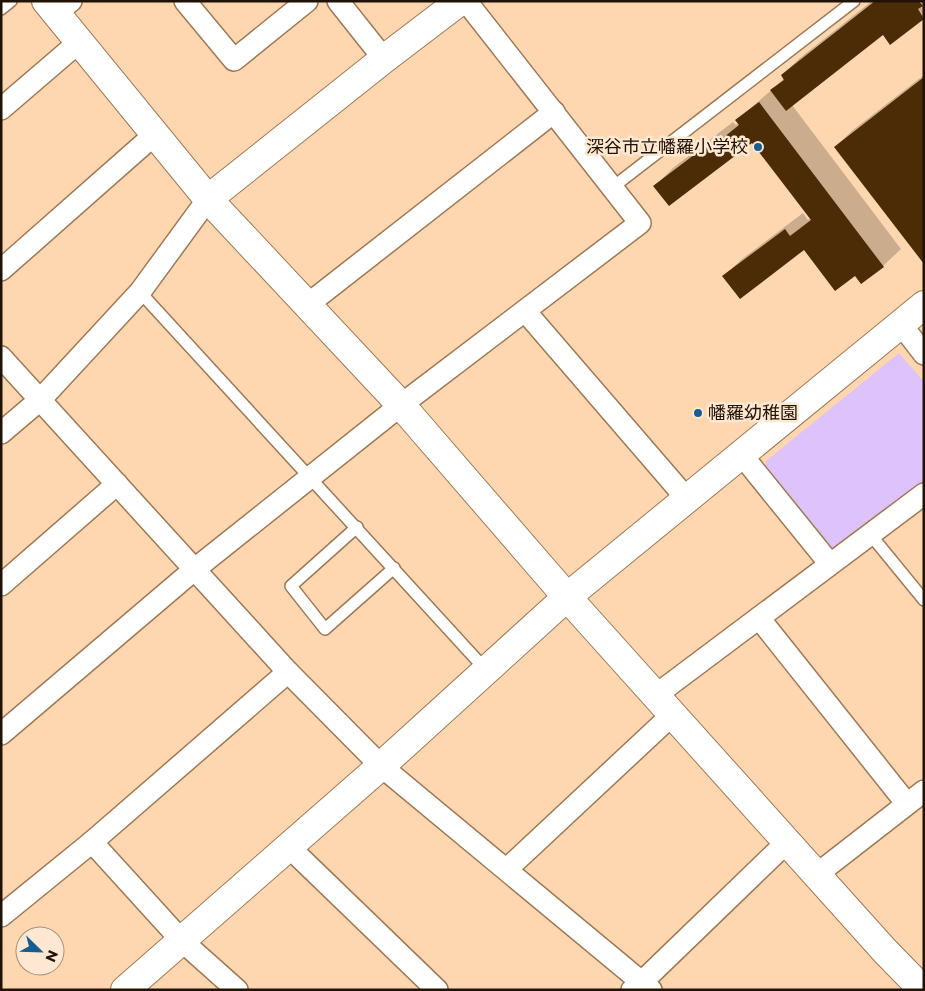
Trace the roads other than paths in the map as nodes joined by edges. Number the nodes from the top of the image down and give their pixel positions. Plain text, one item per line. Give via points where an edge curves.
1 (12, 1) edge
2 (185, 1) edge
3 (307, 1) edge
4 (338, 1) edge
5 (460, 1) edge
6 (466, 1) edge
7 (854, 1) edge
8 (57, 5) edge
9 (1, 9) edge
10 (79, 42) junction
11 (384, 59) junction
12 (1, 109) edge
13 (554, 112) junction
14 (154, 135) junction
15 (613, 187) junction
16 (208, 199) junction
17 (1, 270) edge
18 (140, 292) junction
19 (307, 305) junction
20 (924, 305) edge
21 (525, 311) junction
22 (900, 323) junction
23 (924, 354) edge
24 (1, 357) edge
25 (40, 399) junction
26 (401, 405) junction
27 (1, 433) edge
28 (741, 454) junction
29 (311, 476) junction
30 (117, 484) junction
31 (924, 494) edge
32 (687, 499) junction
33 (357, 527) junction
34 (870, 534) junction
35 (830, 564) junction
36 (394, 568) junction
37 (195, 569) junction
38 (1, 584) edge
39 (567, 597) junction
40 (924, 600) edge
41 (759, 618) junction
42 (486, 670) junction
43 (288, 672) junction
44 (665, 704) junction
45 (1, 734) edge
46 (381, 766) junction
47 (924, 791) edge
48 (907, 804) junction
49 (92, 842) junction
50 (787, 842) junction
51 (289, 846) junction
52 (507, 869) junction
53 (816, 875) junction
54 (1, 916) edge
55 (182, 941) junction
56 (641, 987) edge
57 (125, 990) edge
58 (237, 990) edge
59 (437, 990) edge
60 (923, 990) edge

1 - 9 lane
2 - 3 street via 234,60
4 - 11 street
5 - 11 street
6 - 13 street
7 - 15 lane
8 - 10 street
10 - 12 street
10 - 14 street
11 - 16 street
13 - 15 street
13 - 19 street
14 - 16 street
14 - 17 street
15 - 21 street via 640,223
16 - 18 street
16 - 19 street
18 - 25 street
18 - 29 lane
19 - 26 street
20 - 22 street
21 - 26 street
21 - 32 street
22 - 23 street
22 - 28 street
24 - 25 street
25 - 27 street
25 - 30 street
26 - 29 street
26 - 39 street
28 - 32 street
28 - 35 street
29 - 33 lane
29 - 37 street
30 - 37 street
30 - 38 street
31 - 34 street
32 - 39 street
33 - 36 lane
33 - 36 lane via 291,586 325,629
34 - 35 street
34 - 40 lane
35 - 41 street
36 - 42 lane
37 - 43 street
37 - 45 street
39 - 42 street
39 - 44 street
41 - 44 street
41 - 48 street
42 - 46 street
43 - 46 street
43 - 49 street
44 - 50 street
44 - 52 street
46 - 51 street
46 - 52 street
47 - 48 street
48 - 53 street
49 - 54 street
49 - 55 street
50 - 53 street
50 - 56 street
51 - 55 street
51 - 59 street
52 - 56 street
53 - 60 street
55 - 57 street
55 - 58 street

